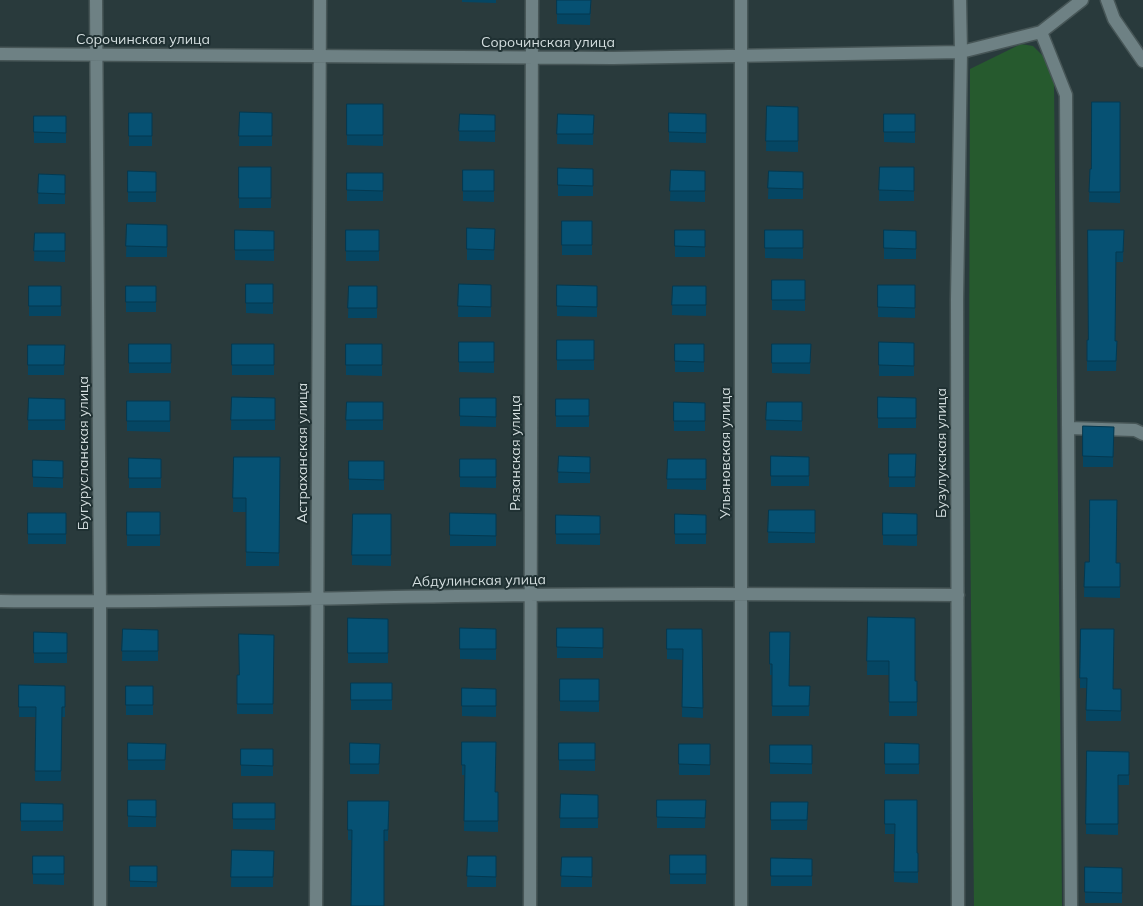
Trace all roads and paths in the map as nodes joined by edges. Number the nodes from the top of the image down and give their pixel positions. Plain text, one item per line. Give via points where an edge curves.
1 (96, 0) edge
2 (320, 0) edge
3 (532, 0) edge
4 (741, 0) edge
5 (960, 0) edge
6 (1082, 0) edge
7 (1107, 0) edge
8 (1041, 32) junction
9 (961, 52) junction
10 (0, 54) edge
11 (96, 55) junction
12 (320, 56) junction
13 (741, 56) junction
14 (533, 58) junction
15 (1143, 61) edge
16 (1068, 428) junction
17 (1143, 434) edge
18 (741, 593) junction
19 (531, 595) junction
20 (958, 595) junction
21 (318, 598) junction
22 (0, 602) edge
23 (100, 602) junction
24 (100, 906) edge
25 (316, 906) edge
26 (530, 906) edge
27 (741, 906) edge
28 (958, 906) edge
29 (1071, 906) edge

1 - 11 street, Бугурусланская улица
2 - 12 street, Астраханская улица
3 - 14 street, Рязанская улица
4 - 13 street, Ульяновская улица
5 - 9 street, Бузулукская улица
6 - 8 street, Сорочинская улица
7 - 15 street via 1114,19
8 - 9 street, Сорочинская улица
8 - 16 street via 1066,94
9 - 13 street, Сорочинская улица
9 - 20 street, Бузулукская улица via 957,299
10 - 11 street, Сорочинская улица
11 - 12 street, Сорочинская улица
11 - 23 street, Бугурусланская улица
12 - 14 street, Сорочинская улица
12 - 21 street, Астраханская улица
13 - 14 street, Сорочинская улица
13 - 18 street, Ульяновская улица
14 - 19 street, Рязанская улица
16 - 17 street via 1135,430
16 - 29 street
18 - 19 street, Абдулинская улица
18 - 20 street, Абдулинская улица
18 - 27 street, Ульяновская улица
19 - 21 street, Абдулинская улица
19 - 26 street, Рязанская улица
20 - 28 street, Бузулукская улица
21 - 23 street, Абдулинская улица
21 - 25 street, Астраханская улица
22 - 23 street, Абдулинская улица
23 - 24 street, Бугурусланская улица

